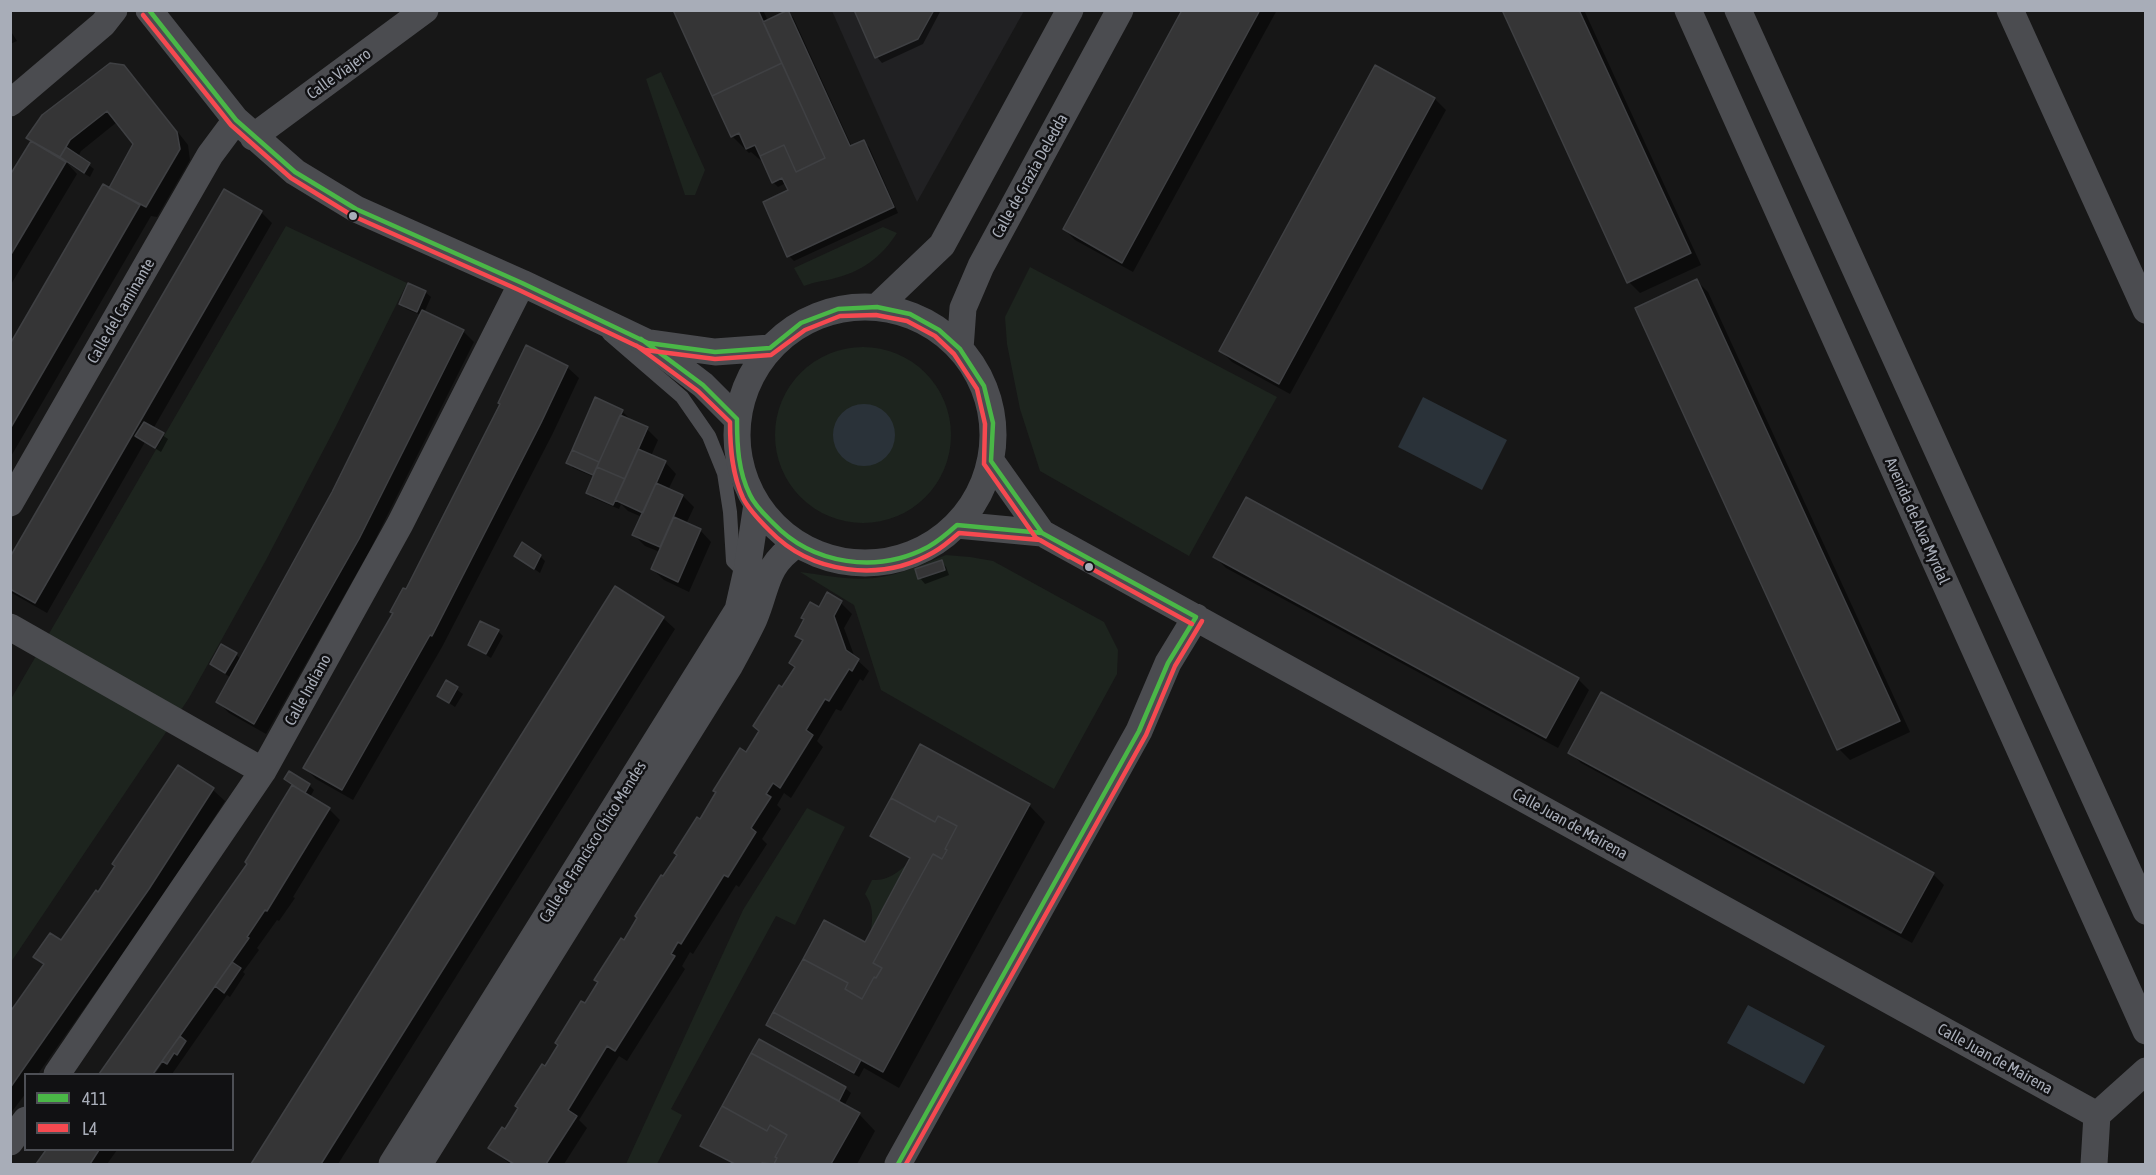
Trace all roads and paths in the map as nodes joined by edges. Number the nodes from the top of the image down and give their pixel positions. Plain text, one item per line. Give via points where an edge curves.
1 (114, 10) edge
2 (149, 10) edge
3 (425, 10) edge
4 (1070, 10) edge
5 (1120, 10) edge
6 (1688, 10) edge
7 (1738, 10) edge
8 (2010, 10) edge
9 (10, 103) edge
10 (244, 129) junction
11 (522, 283) junction
12 (877, 307) junction
13 (2145, 309) edge
14 (585, 313) junction
15 (648, 343) junction
16 (770, 348) junction
17 (960, 349) junction
18 (737, 419) junction
19 (991, 461) junction
20 (10, 503) edge
21 (757, 504) junction
22 (957, 525) junction
23 (1042, 534) junction
24 (797, 544) junction
25 (746, 574) junction
26 (1196, 617) junction
27 (10, 627) edge
28 (263, 771) junction
29 (2145, 911) edge
30 (2145, 1031) edge
31 (2145, 1071) edge
32 (58, 1073) edge
33 (2097, 1115) junction
34 (24, 1123) edge
35 (10, 1142) edge
36 (392, 1164) edge
37 (419, 1164) edge
38 (898, 1164) edge
39 (2094, 1164) edge

1 - 9 street via 103,24
2 - 10 street
3 - 10 street, Calle Viajero
4 - 12 street via 942,245
5 - 17 street, Calle de Grazia Deledda via 981,266 963,308
6 - 30 street, Avenida de Alva Myrdal
7 - 29 street
8 - 13 street
10 - 11 street via 295,172 356,209
10 - 20 street, Calle del Caminante via 210,155
11 - 14 street
11 - 28 street, Calle Indiano via 400,524
12 - 16 street via 838,309 801,323
12 - 17 street via 910,314 939,330
14 - 15 street
14 - 25 lane via 682,397 708,436 724,473 733,561
15 - 16 street via 715,352
15 - 18 street via 703,385
16 - 18 street via 750,377
17 - 19 street via 984,386 993,423
18 - 21 street via 737,455
19 - 22 street via 979,495
19 - 23 street, Calle Juan de Mairena
21 - 24 street via 778,531
21 - 25 street, Calle de Francisco Chico Mendes
22 - 23 street, Calle Juan de Mairena
22 - 24 street via 926,549 888,562 849,564 811,553
23 - 26 street, Calle Juan de Mairena
24 - 37 street, Calle de Francisco Chico Mendes via 783,553 770,571 754,617 730,665
25 - 36 street, Calle de Francisco Chico Mendes via 738,610
26 - 33 street, Calle Juan de Mairena
26 - 38 street via 1168,663 1139,730
27 - 28 street
28 - 32 street, Calle Indiano
31 - 33 street
33 - 39 street
34 - 35 street

